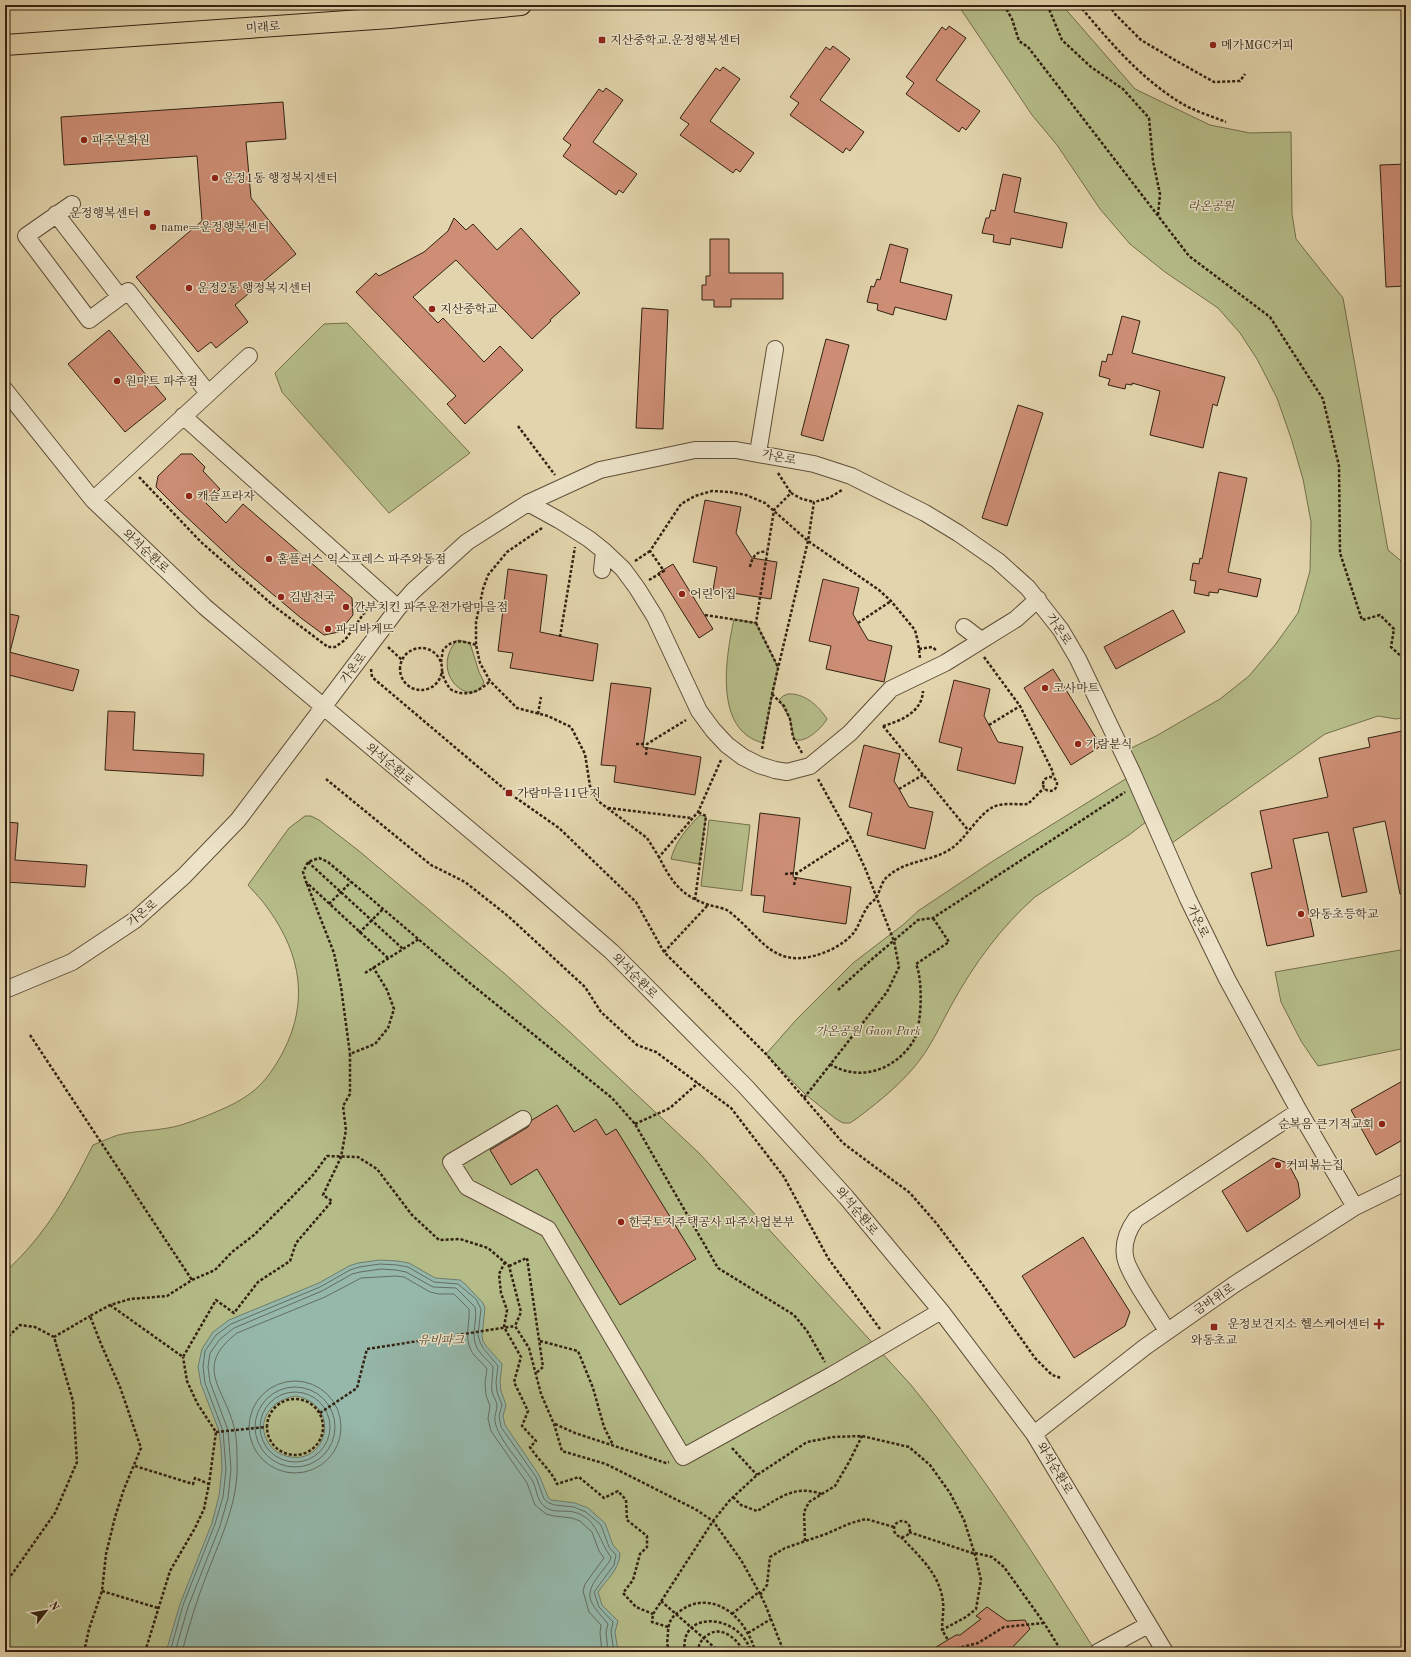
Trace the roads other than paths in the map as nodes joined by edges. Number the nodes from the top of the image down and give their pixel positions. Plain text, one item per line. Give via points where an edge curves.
1 (521, 5) edge
2 (389, 12) edge
3 (5, 45) edge
4 (72, 204) dead end
5 (56, 214) junction
6 (120, 298) junction
7 (775, 349) dead end
8 (249, 356) dead end
9 (5, 390) edge
10 (208, 393) junction
11 (183, 416) junction
12 (758, 453) junction
13 (93, 500) junction
14 (528, 503) junction
15 (604, 551) junction
16 (602, 570) dead end
17 (1038, 599) junction
18 (398, 608) junction
19 (964, 627) dead end
20 (978, 642) junction
21 (324, 708) junction
22 (5, 990) edge
23 (1299, 1111) junction
24 (523, 1119) dead end
25 (1406, 1182) edge
26 (1355, 1207) junction
27 (941, 1311) junction
28 (1167, 1331) junction
29 (1034, 1434) junction
30 (1148, 1625) junction
31 (1098, 1652) edge
32 (1164, 1652) edge

1 - 2 main road, 미래로
2 - 3 main road, 미래로
4 - 5 street
5 - 6 street
5 - 6 street via 26,236 89,320
6 - 10 street via 128,291
7 - 12 street
8 - 10 street
9 - 13 street, 와석순환로
10 - 11 street
11 - 13 street
11 - 18 street
12 - 14 street, 가온로 via 696,450 600,470
12 - 17 street, 가온로 via 814,464 852,476 925,513 998,561
13 - 21 street, 와석순환로 via 205,607
14 - 15 street via 559,520
14 - 18 street, 가온로 via 467,542
15 - 16 street
15 - 20 street via 623,569 655,617 699,711 713,730 743,757 775,770 787,772 810,766 850,733 891,689 945,663
17 - 20 street via 1016,618
17 - 23 street, 가온로 via 1078,659 1227,979
18 - 21 street, 가온로
19 - 20 street
21 - 22 street, 가온로 via 238,820 159,900 136,920 72,962
21 - 27 street, 와석순환로 via 612,952 745,1086 846,1197
23 - 26 street, 가온로
23 - 28 street via 1133,1223 1125,1242 1126,1261
24 - 27 street via 451,1162 467,1187 548,1229 683,1457
25 - 26 street, 금바위로
26 - 28 street, 금바위로
27 - 29 street, 와석순환로
28 - 29 street, 금바위로
29 - 30 street, 와석순환로
30 - 31 street
30 - 32 street, 와석순환로

